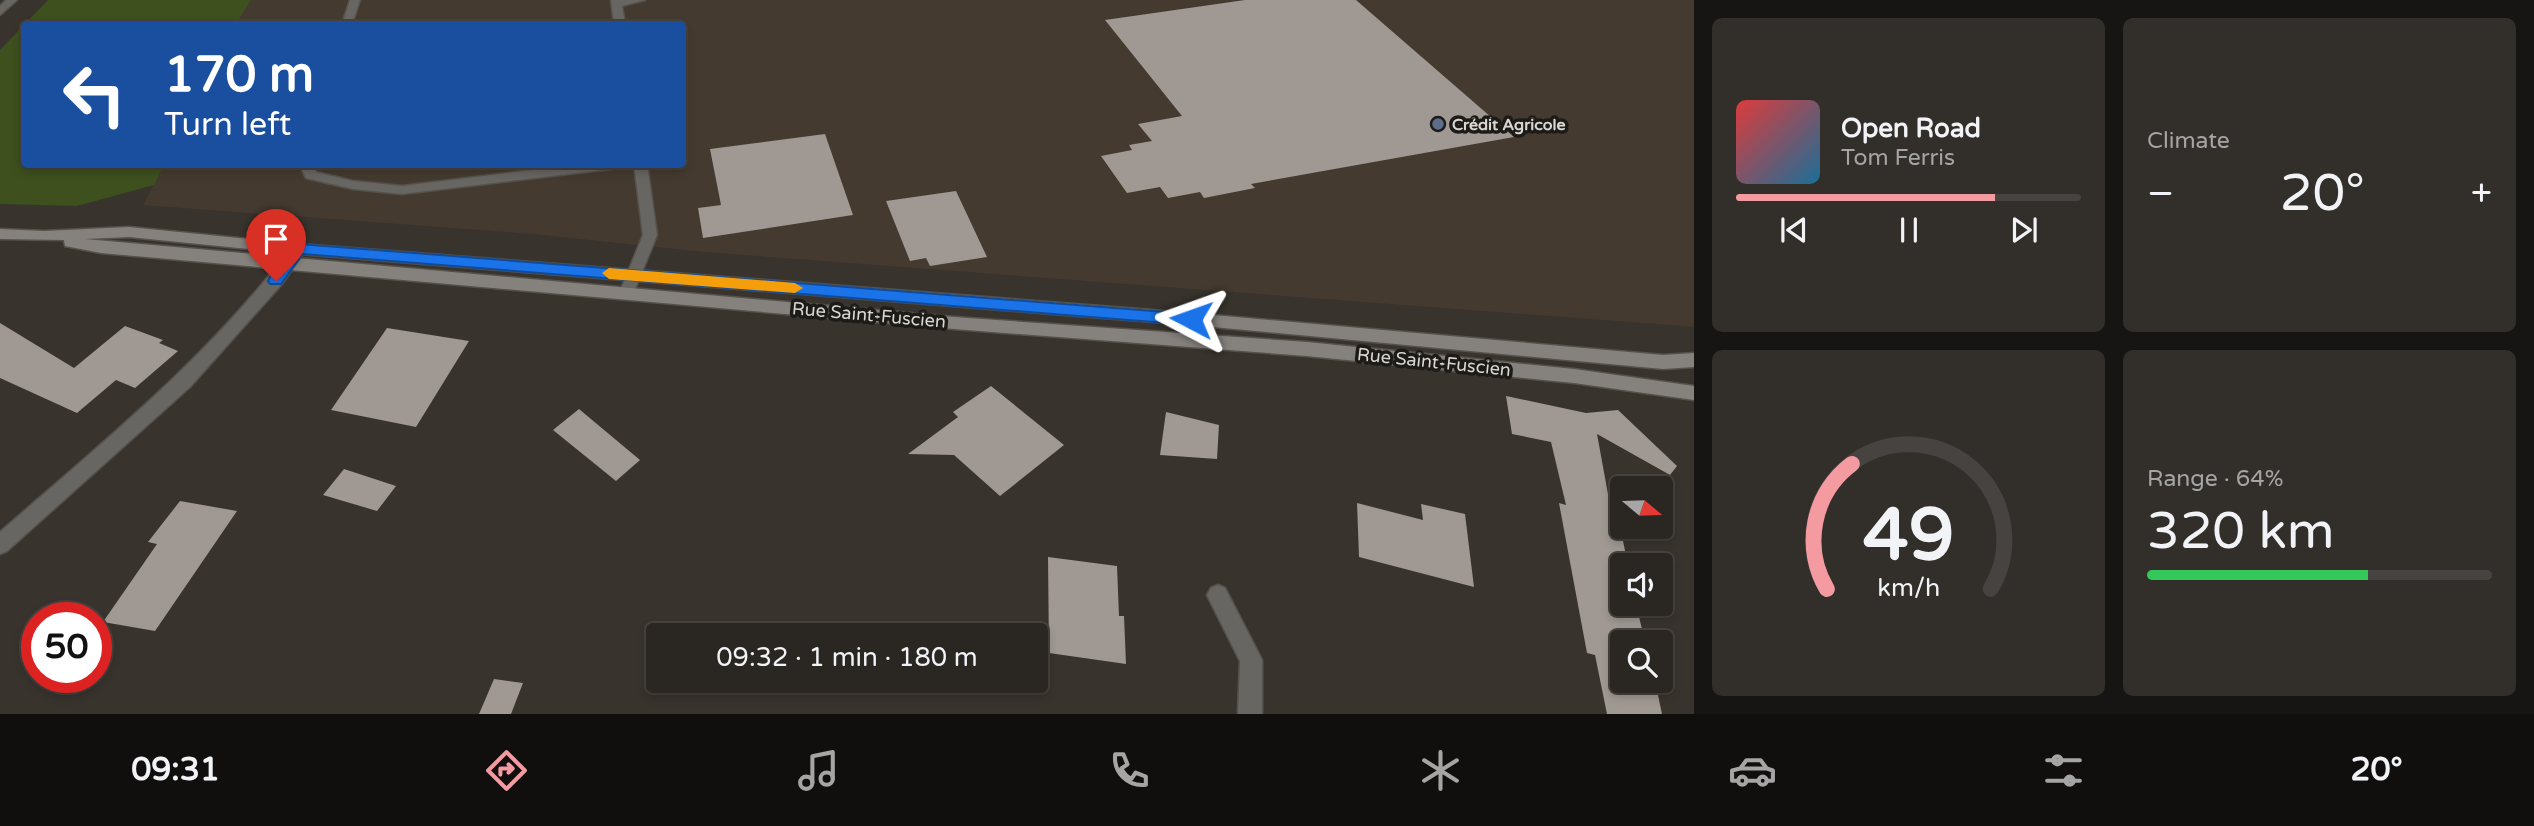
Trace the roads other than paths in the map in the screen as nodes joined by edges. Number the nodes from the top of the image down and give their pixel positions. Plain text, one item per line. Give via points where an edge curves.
1 (12, 0) edge
2 (355, 0) edge
3 (640, 0) edge
4 (617, 1) edge
5 (0, 12) edge
6 (348, 21) edge
7 (620, 21) edge
8 (307, 168) edge
9 (586, 168) edge
10 (641, 168) edge
11 (0, 234) edge
12 (44, 236) junction
13 (299, 249) junction
14 (286, 266) junction
15 (634, 276) junction
16 (626, 294) junction
17 (1694, 360) edge
18 (1694, 393) edge
19 (0, 545) edge
20 (1218, 595) dead end
21 (1250, 714) edge

1 - 5 lane
2 - 6 lane
3 - 4 lane
4 - 7 lane
8 - 9 lane via 311,175 353,185 402,190
10 - 15 lane via 650,236
11 - 12 main road, Rue Saint-Fuscien
12 - 13 main road, Rue Saint-Fuscien via 129,232
12 - 14 main road, Rue Saint-Fuscien via 101,248
13 - 14 street
13 - 15 main road, Rue Saint-Fuscien
14 - 16 main road, Rue Saint-Fuscien
14 - 19 street via 184,382
15 - 16 lane
15 - 17 main road, Rue Saint-Fuscien via 1191,319 1663,362
16 - 18 main road, Rue Saint-Fuscien via 1307,349
20 - 21 street via 1251,660

